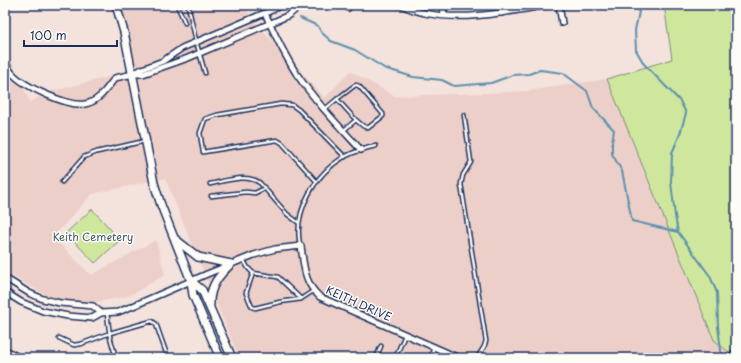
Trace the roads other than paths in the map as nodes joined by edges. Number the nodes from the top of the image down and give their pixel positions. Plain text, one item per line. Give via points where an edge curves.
1 (116, 5) edge
2 (177, 5) edge
3 (188, 5) edge
4 (281, 5) edge
5 (301, 5) edge
6 (401, 5) edge
7 (443, 5) edge
8 (501, 5) edge
9 (548, 5) edge
10 (558, 5) edge
11 (502, 12) junction
12 (265, 13) junction
13 (444, 15) junction
14 (562, 22) dead end
15 (184, 23) dead end
16 (270, 24) junction
17 (196, 42) junction
18 (199, 53) junction
19 (5, 62) edge
20 (205, 72) dead end
21 (133, 74) junction
22 (337, 99) junction
23 (325, 109) junction
24 (464, 116) dead end
25 (356, 120) junction
26 (343, 130) junction
27 (146, 141) junction
28 (376, 146) dead end
29 (361, 150) junction
30 (344, 157) junction
31 (62, 182) dead end
32 (317, 182) junction
33 (210, 184) dead end
34 (265, 188) junction
35 (211, 196) dead end
36 (299, 224) junction
37 (175, 239) junction
38 (300, 246) junction
39 (243, 259) junction
40 (232, 264) junction
41 (253, 273) junction
42 (5, 278) edge
43 (191, 281) junction
44 (313, 291) junction
45 (5, 292) edge
46 (301, 300) junction
47 (210, 309) junction
48 (104, 313) junction
49 (110, 333) junction
50 (405, 334) junction
51 (58, 338) dead end
52 (381, 346) dead end
53 (434, 347) junction
54 (736, 351) edge
55 (5, 352) edge
56 (16, 358) edge
57 (116, 358) edge
58 (168, 358) edge
59 (220, 358) edge
60 (232, 358) edge
61 (376, 358) edge
62 (395, 358) edge
63 (430, 358) edge
64 (459, 358) edge
65 (477, 358) edge
66 (730, 358) edge

1 - 21 main road
2 - 15 lane
3 - 17 lane
4 - 12 street
5 - 16 street via 289,15
6 - 13 street via 420,12
7 - 13 street
8 - 11 street
9 - 11 street
10 - 14 street
11 - 13 street
12 - 16 street
12 - 17 street
16 - 18 street
16 - 23 street via 297,73
17 - 18 lane
17 - 21 street
18 - 20 lane
18 - 21 street via 142,74
19 - 21 street via 21,81 73,104 86,104 100,97 112,78
21 - 27 main road
22 - 23 lane
22 - 25 lane
22 - 25 lane via 356,85 383,114 368,128
23 - 26 street
24 - 65 lane via 471,162 460,184 486,340
25 - 26 lane
26 - 29 street
27 - 31 lane via 84,157
27 - 37 main road via 154,183
28 - 29 lane
29 - 30 lane
30 - 32 lane
30 - 32 lane via 292,105 281,104 205,119 200,133 203,152 277,140
32 - 36 lane via 305,204
33 - 34 lane via 248,178
34 - 35 lane via 255,193
34 - 36 lane
36 - 38 lane
37 - 40 main road via 198,257
37 - 43 main road
38 - 39 street via 275,249
38 - 44 street, KEITH DRIVE via 307,281
39 - 40 street
39 - 41 lane
40 - 43 street
40 - 47 main road via 220,275 213,287
41 - 46 lane via 278,277
41 - 46 lane via 246,293 252,307
42 - 48 street via 43,299 60,304 93,306
43 - 47 main road via 202,290
43 - 48 street via 128,309
43 - 59 main road via 193,295
44 - 46 lane
44 - 50 street, KEITH DRIVE via 329,302
45 - 48 street via 34,307 59,315 92,318
47 - 60 main road
48 - 49 lane
49 - 51 lane via 74,345
49 - 57 lane
49 - 58 lane via 152,321 156,324
50 - 53 street, KEITH DRIVE
50 - 62 lane
52 - 61 lane
53 - 63 lane
53 - 64 street, KEITH DRIVE
54 - 66 street
55 - 56 highway

